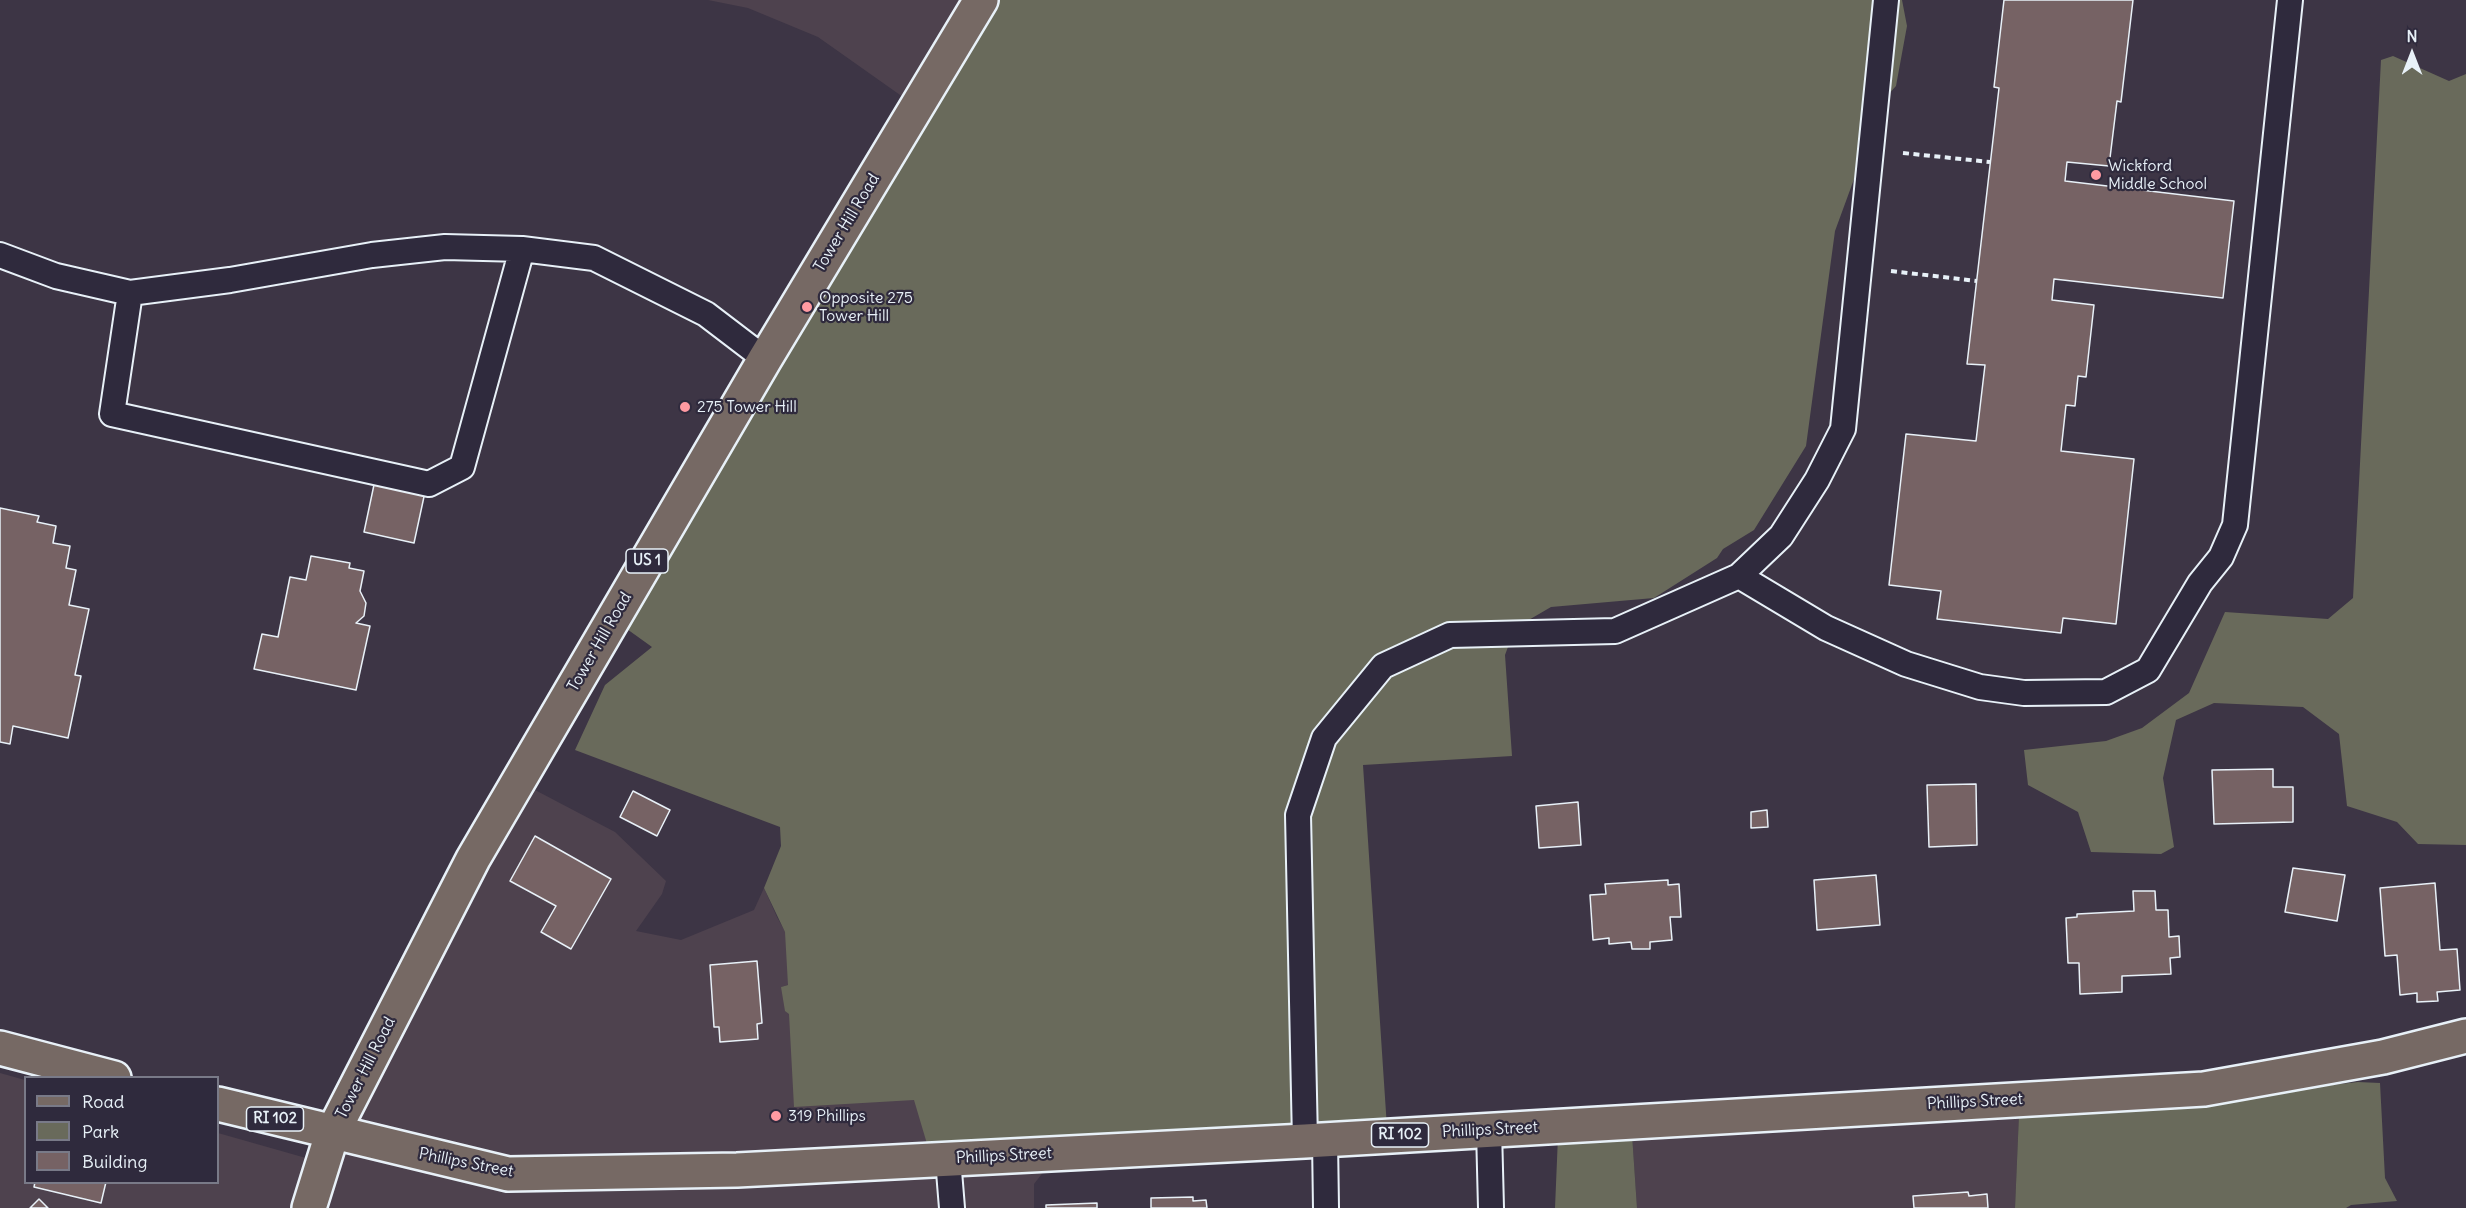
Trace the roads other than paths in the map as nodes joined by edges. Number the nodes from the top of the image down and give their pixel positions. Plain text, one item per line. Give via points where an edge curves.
1 (981, 0) edge
2 (1887, 0) edge
3 (2290, 0) edge
4 (522, 249) junction
5 (0, 255) edge
6 (130, 293) junction
7 (765, 359) junction
8 (1739, 576) junction
9 (2466, 1036) edge
10 (0, 1048) edge
11 (110, 1076) edge
12 (219, 1104) edge
13 (1489, 1130) junction
14 (332, 1134) junction
15 (1315, 1141) junction
16 (948, 1159) junction
17 (309, 1208) edge
18 (952, 1208) edge
19 (1326, 1208) edge
20 (1491, 1208) edge

1 - 7 main road, Tower Hill Road / US 1
2 - 8 lane via 1843,429 1817,480 1781,536
3 - 8 lane via 2235,525 2222,557 2200,583 2148,669 2106,692 2024,693 1980,687 1906,664 1826,628
4 - 6 lane via 444,247 372,255
4 - 6 lane via 462,467 429,484 112,414
4 - 7 lane via 594,258 706,314
5 - 6 lane via 56,276
7 - 14 main road, Tower Hill Road / US 1 via 473,859
8 - 15 lane via 1615,631 1450,635 1383,666 1324,738 1298,815
9 - 13 main road, Phillips Street / RI 102 via 2383,1058 2204,1089
10 - 11 main road
12 - 14 main road, RI 102
13 - 15 main road, Phillips Street / RI 102
13 - 20 lane
14 - 16 main road, Phillips Street / RI 102 via 508,1174 737,1170
14 - 17 main road, Tower Hill Road / US 1
15 - 16 main road, Phillips Street / RI 102
15 - 19 lane
16 - 18 lane

